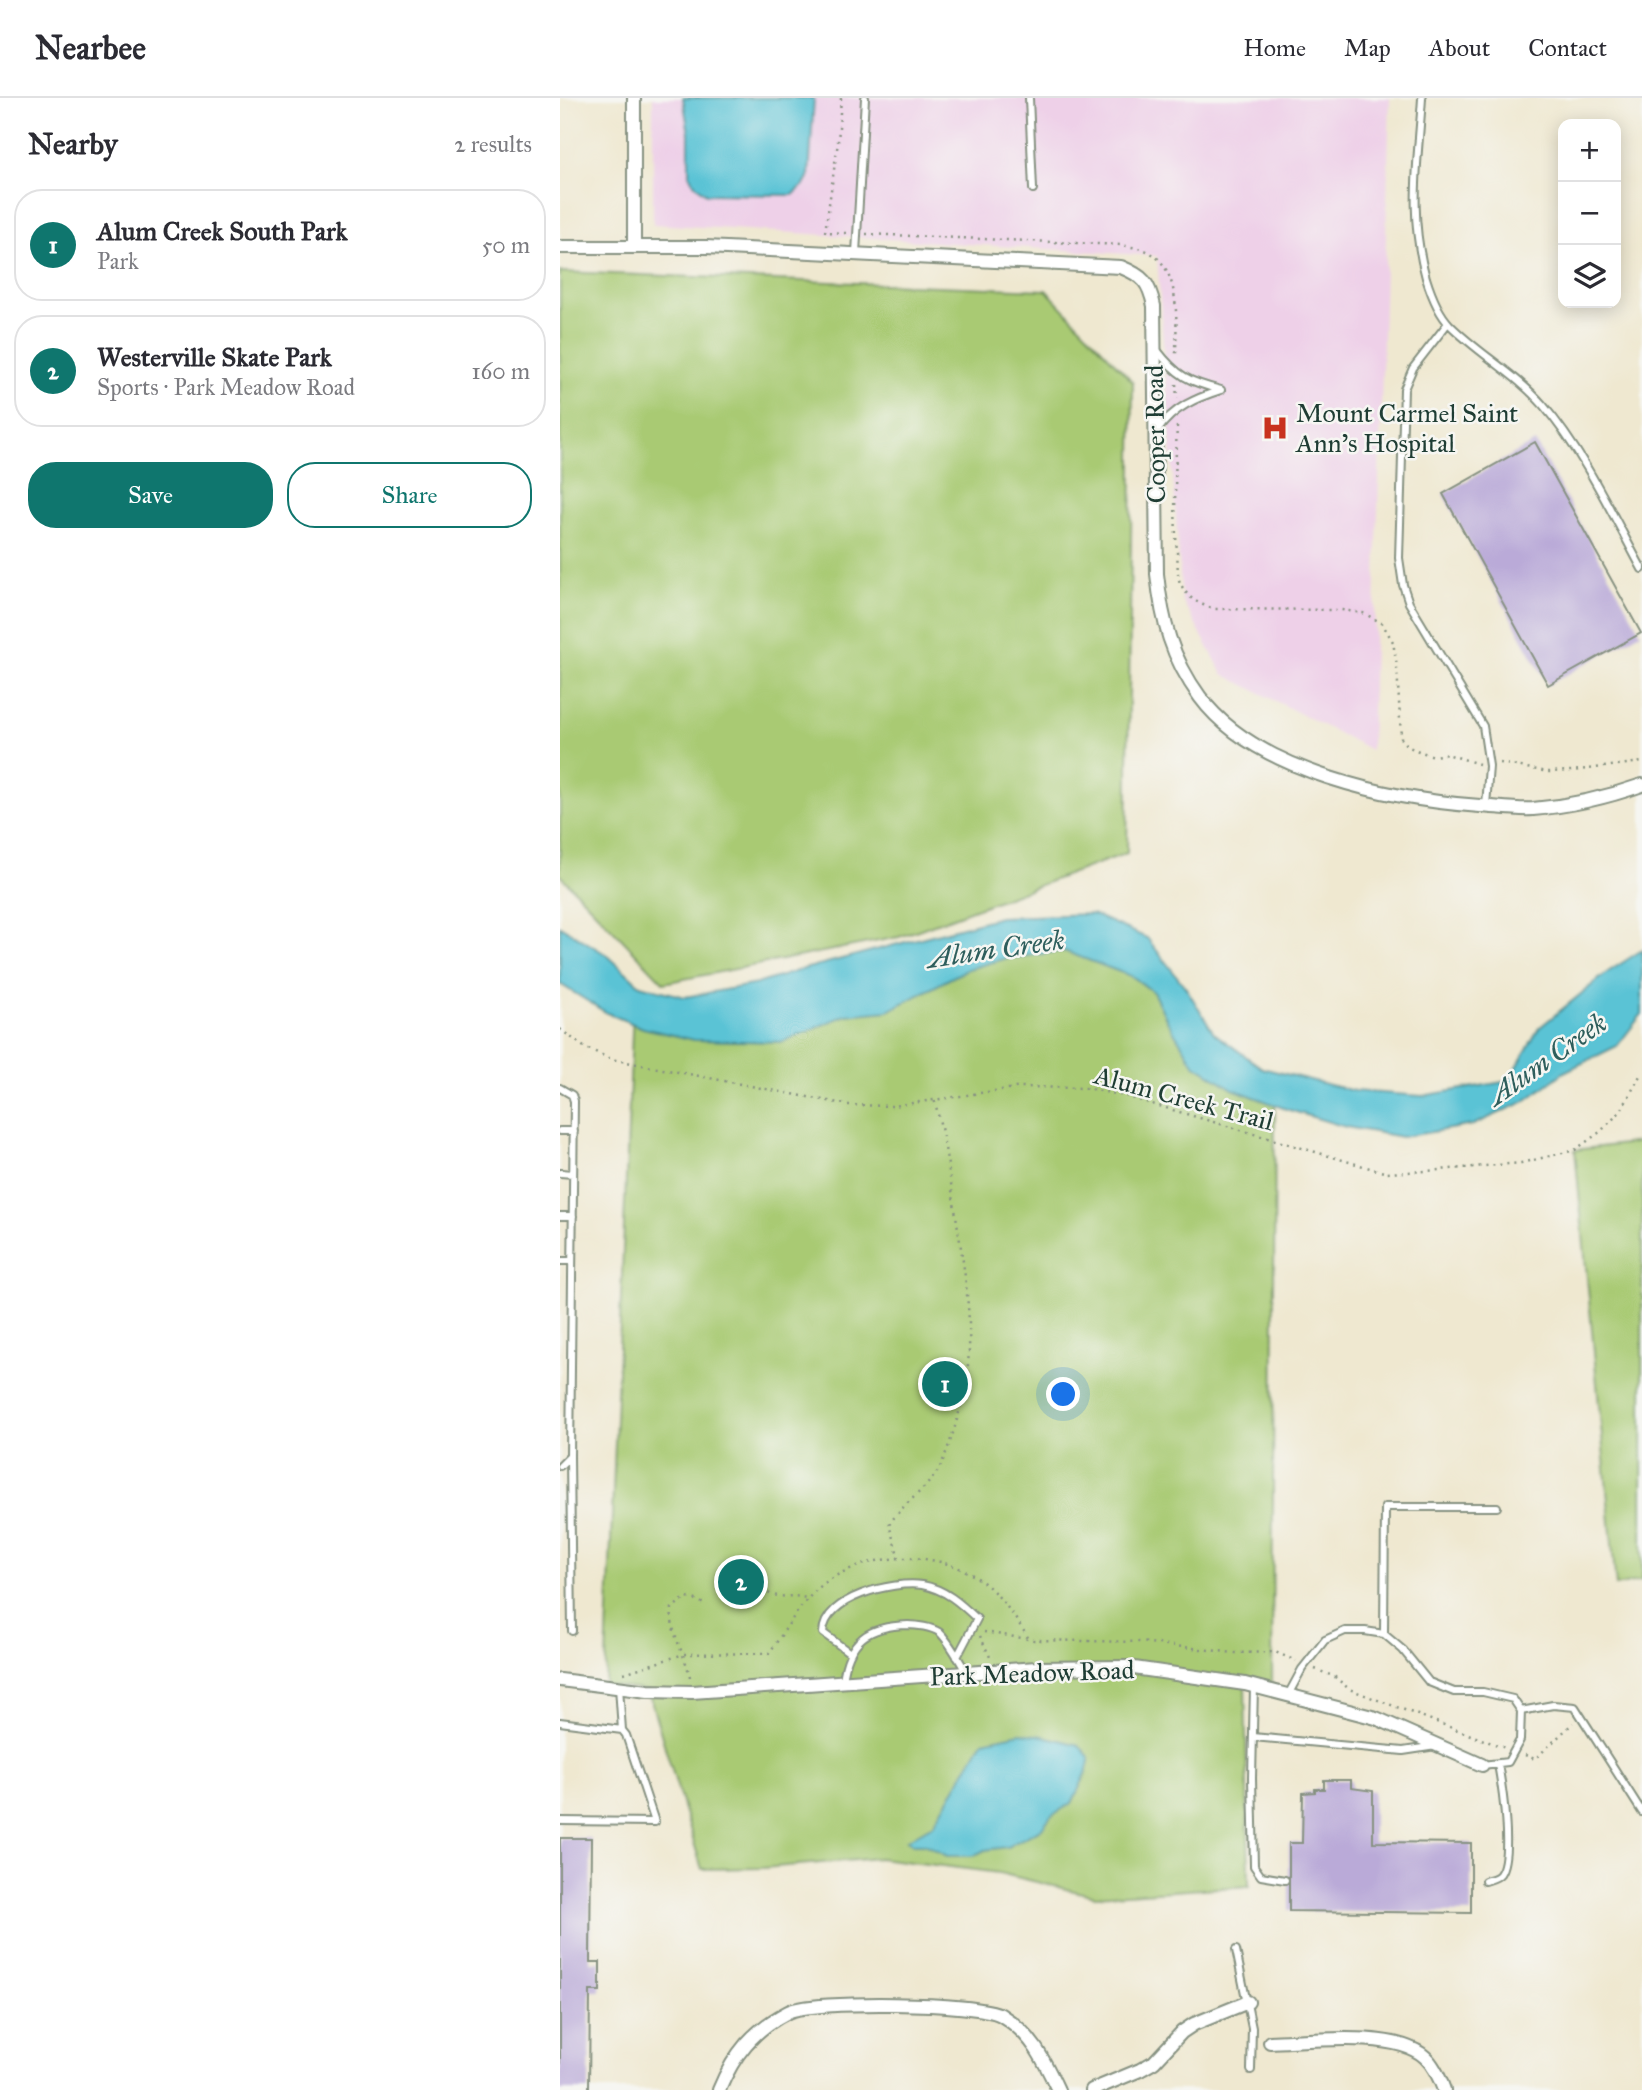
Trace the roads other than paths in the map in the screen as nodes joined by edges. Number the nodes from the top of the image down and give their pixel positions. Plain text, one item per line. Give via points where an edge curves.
1 (634, 98) edge
2 (865, 98) edge
3 (1029, 98) edge
4 (1422, 98) edge
5 (1033, 189) dead end
6 (634, 246) junction
7 (560, 247) edge
8 (856, 254) junction
9 (1448, 323) junction
10 (1155, 347) junction
11 (1156, 435) junction
12 (1642, 567) edge
13 (1642, 785) edge
14 (1486, 806) junction
15 (560, 1088) edge
16 (560, 1130) edge
17 (574, 1131) junction
18 (560, 1173) edge
19 (573, 1174) junction
20 (560, 1216) edge
21 (573, 1216) junction
22 (560, 1261) edge
23 (572, 1261) junction
24 (570, 1456) junction
25 (560, 1466) edge
26 (1497, 1507) dead end
27 (572, 1631) dead end
28 (1384, 1634) junction
29 (850, 1653) junction
30 (957, 1657) junction
31 (967, 1673) junction
32 (560, 1680) edge
33 (843, 1681) junction
34 (1254, 1686) junction
35 (619, 1687) junction
36 (1288, 1695) junction
37 (1521, 1711) junction
38 (560, 1722) edge
39 (622, 1730) junction
40 (1253, 1737) junction
41 (1437, 1746) junction
42 (1498, 1764) junction
43 (1482, 1765) joint
44 (1642, 1812) edge
45 (560, 1821) edge
46 (1284, 1880) dead end
47 (1485, 1881) dead end
48 (1236, 1950) dead end
49 (1248, 2002) junction
50 (1270, 2042) dead end
51 (1251, 2070) dead end
52 (719, 2090) edge
53 (1058, 2090) edge
54 (1092, 2090) edge
55 (1444, 2090) edge

1 - 6 street
2 - 8 lane
3 - 5 lane
4 - 9 lane via 1416,231 1431,293
6 - 7 street, Cooper Road
6 - 8 street, Cooper Road
8 - 10 street, Cooper Road via 1121,267 1138,274 1150,288
9 - 12 lane via 1541,403 1566,435
9 - 14 lane via 1413,368 1404,389 1399,558 1409,603 1483,726 1488,763
10 - 11 street, Cooper Road
10 - 11 lane via 1190,382 1221,390 1188,402 1164,421
11 - 14 street, Cooper Road via 1157,573 1162,617 1177,659 1200,698 1230,729 1307,771 1399,796
13 - 14 street, Cooper Road via 1531,809
15 - 17 lane via 574,1101
16 - 17 lane
17 - 19 lane
18 - 19 lane
19 - 21 lane
20 - 21 lane
21 - 23 lane
22 - 23 lane
23 - 24 lane
24 - 25 lane
24 - 27 lane
26 - 28 lane via 1385,1507
28 - 36 lane via 1345,1631 1325,1640
28 - 37 lane via 1429,1682 1454,1692 1513,1699
29 - 30 lane via 877,1628 918,1625 940,1632
29 - 30 lane via 823,1633 823,1624 835,1606 877,1589 923,1585 950,1594 977,1619
29 - 33 lane
30 - 31 lane
31 - 33 street, Park Meadow Road
31 - 34 street, Park Meadow Road via 1127,1667
32 - 35 street, Park Meadow Road
33 - 35 street, Park Meadow Road via 692,1692
34 - 36 street, Park Meadow Road
34 - 40 lane
35 - 39 lane
36 - 41 street, Park Meadow Road via 1376,1718
37 - 42 lane via 1520,1740 1508,1762
37 - 44 lane via 1553,1705 1575,1707
38 - 39 lane
39 - 45 lane via 655,1822
40 - 41 lane via 1403,1751
40 - 46 lane via 1254,1866 1261,1876
41 - 43 street, Park Meadow Road
42 - 43 lane, Park Meadow Road
42 - 47 lane via 1506,1825 1504,1864 1494,1879
48 - 49 lane
49 - 51 lane
49 - 54 street via 1194,2024 1154,2062
50 - 55 street via 1396,2043 1425,2057
52 - 53 street via 736,2057 761,2028 792,2010 827,2005 945,2006 998,2013 1025,2032

